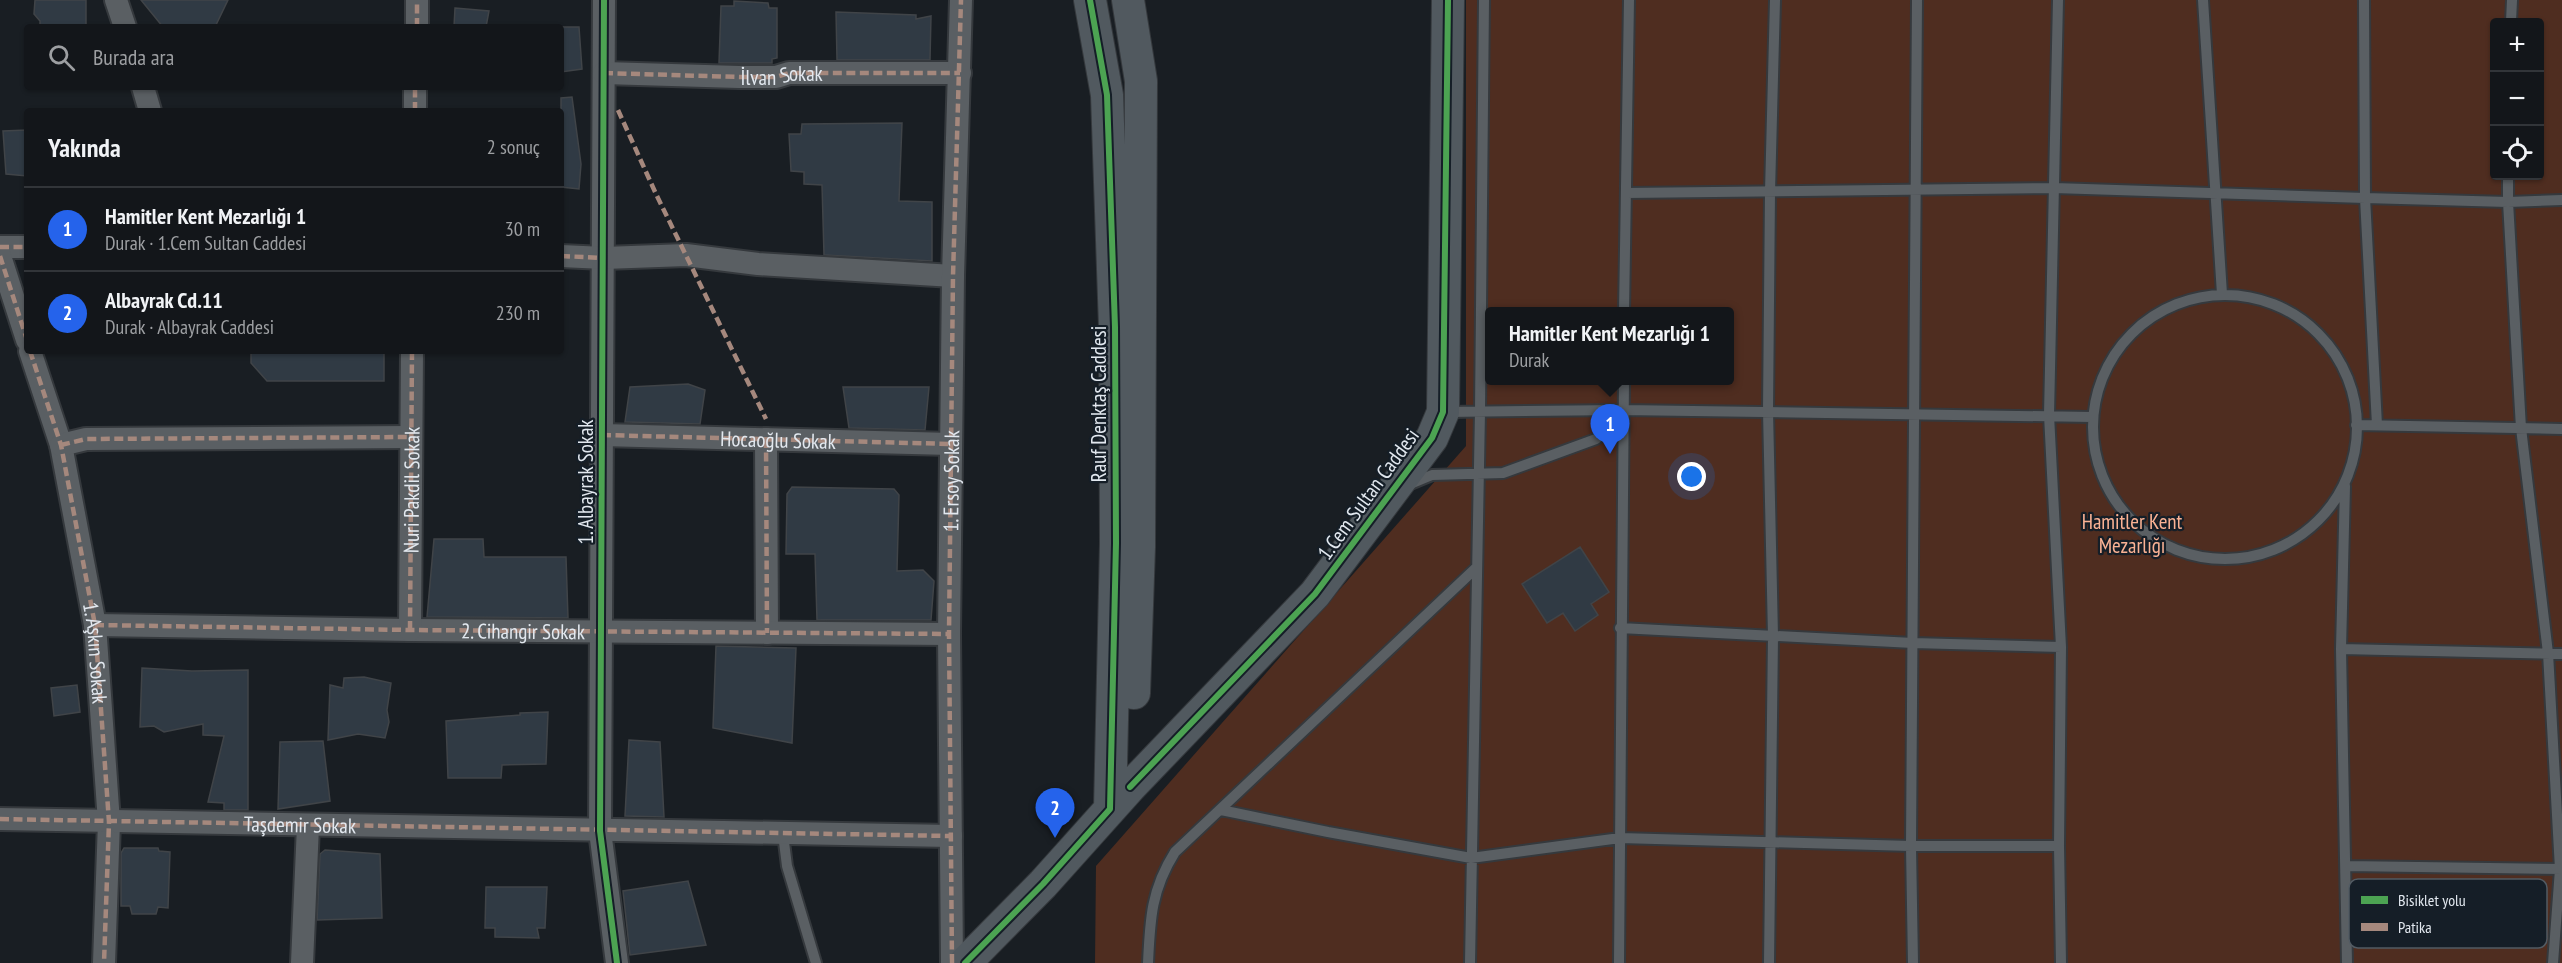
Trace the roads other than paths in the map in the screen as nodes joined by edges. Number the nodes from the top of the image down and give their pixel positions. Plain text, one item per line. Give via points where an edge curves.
1 (116, 0) edge
2 (417, 0) edge
3 (604, 0) edge
4 (961, 0) edge
5 (1090, 0) edge
6 (1128, 0) edge
7 (1448, 0) edge
8 (1484, 0) edge
9 (1629, 0) edge
10 (1775, 0) edge
11 (1917, 0) edge
12 (2058, 0) edge
13 (2203, 0) edge
14 (2364, 0) edge
15 (2512, 0) edge
16 (2511, 18) edge
17 (124, 24) edge
18 (417, 24) edge
19 (604, 73) junction
20 (960, 73) junction
21 (144, 90) edge
22 (415, 90) edge
23 (149, 108) edge
24 (415, 108) edge
25 (2508, 180) edge
26 (2055, 188) junction
27 (1916, 190) junction
28 (1770, 192) junction
29 (1626, 193) junction
30 (2217, 195) junction
31 (2365, 198) junction
32 (2562, 200) edge
33 (2508, 202) junction
34 (0, 247) edge
35 (24, 247) edge
36 (0, 256) edge
37 (564, 256) edge
38 (604, 258) junction
39 (953, 276) junction
40 (2222, 294) junction
41 (1624, 307) edge
42 (24, 331) edge
43 (31, 354) edge
44 (412, 354) edge
45 (1624, 385) edge
46 (1480, 411) junction
47 (1768, 411) junction
48 (1443, 412) junction
49 (1623, 412) junction
50 (1914, 415) junction
51 (2049, 416) junction
52 (2092, 417) junction
53 (2356, 425) junction
54 (2376, 425) junction
55 (2521, 428) junction
56 (2562, 429) edge
57 (602, 435) junction
58 (411, 437) junction
59 (766, 439) junction
60 (951, 444) junction
61 (61, 445) junction
62 (1479, 473) junction
63 (2345, 486) junction
64 (1391, 493) junction
65 (1476, 568) junction
66 (95, 625) junction
67 (1620, 628) junction
68 (410, 630) junction
69 (601, 631) junction
70 (767, 633) junction
71 (949, 634) junction
72 (1773, 636) junction
73 (1913, 643) junction
74 (2061, 647) junction
75 (2341, 649) junction
76 (2548, 653) junction
77 (2562, 654) edge
78 (1120, 798) junction
79 (1221, 810) junction
80 (0, 819) edge
81 (109, 822) junction
82 (308, 826) junction
83 (600, 831) junction
84 (783, 834) junction
85 (951, 836) junction
86 (1620, 838) junction
87 (1770, 842) junction
88 (1911, 846) junction
89 (2059, 846) junction
90 (1471, 858) junction
91 (2346, 866) junction
92 (2561, 869) edge
93 (104, 963) edge
94 (302, 963) edge
95 (617, 963) edge
96 (816, 963) edge
97 (952, 963) edge
98 (965, 963) edge
99 (1148, 963) edge
100 (1470, 963) edge
101 (1619, 963) edge
102 (1768, 963) edge
103 (1913, 963) edge
104 (2061, 963) edge
105 (2347, 963) edge
106 (2553, 963) edge

1 - 17 street
2 - 18 street
3 - 19 street, 1. Albayrak Sokak
4 - 20 street, 1. Ersoy Sokak
5 - 78 street, Rauf Denktaş Caddesi via 1107,95 1115,327
6 - 78 street, Rauf Denktaş Caddesi via 1142,81 1139,547
7 - 48 street, 1.Cem Sultan Caddesi
8 - 46 lane
9 - 29 lane
10 - 28 lane
11 - 27 lane
12 - 26 lane
13 - 30 lane
14 - 31 lane
15 - 16 lane
19 - 20 street, İlvan Sokak via 739,77 789,73
19 - 38 street, 1. Albayrak Sokak
20 - 39 street, 1. Ersoy Sokak
21 - 23 street
22 - 24 street
25 - 33 lane
26 - 27 lane
26 - 30 lane
26 - 51 lane
27 - 28 lane
27 - 50 lane
28 - 29 lane
28 - 47 lane
29 - 41 lane
30 - 31 lane
30 - 40 lane
31 - 33 lane
31 - 54 lane
32 - 33 lane
33 - 55 lane
34 - 35 street
36 - 42 street
37 - 38 street
38 - 39 street via 686,255 758,264
38 - 57 street, 1. Albayrak Sokak
39 - 60 street, 1. Ersoy Sokak
40 - 52 lane via 2184,300 2149,317 2120,344 2100,378
40 - 53 lane via 2266,300 2306,320 2336,352 2354,392
43 - 61 street, 1. Aşkın Sokak
44 - 58 street, Nuri Pakdil Sokak
45 - 49 lane
46 - 48 lane
46 - 49 lane
46 - 62 lane
47 - 49 lane
47 - 50 lane
47 - 72 lane
48 - 64 street, 1.Cem Sultan Caddesi via 1432,438
49 - 62 lane via 1596,439 1503,473
49 - 67 lane
50 - 51 lane
50 - 73 lane
51 - 52 lane
51 - 74 lane
52 - 63 lane via 2095,457 2110,495 2136,526 2170,548 2210,559 2250,557 2289,544 2321,519
53 - 54 lane
53 - 63 lane via 2354,462
54 - 55 lane
55 - 56 lane
55 - 76 lane
57 - 59 street, Hocaoğlu Sokak
57 - 69 street, 1. Albayrak Sokak
58 - 61 street via 86,438
58 - 68 street, Nuri Pakdil Sokak
59 - 60 street, Hocaoğlu Sokak
59 - 70 street
60 - 71 street, 1. Ersoy Sokak
61 - 66 street, 1. Aşkın Sokak
62 - 64 lane via 1432,475
62 - 65 lane
63 - 75 lane
64 - 78 street, 1.Cem Sultan Caddesi via 1315,594
65 - 79 lane
65 - 90 lane
66 - 68 street, 2. Cihangir Sokak
66 - 81 street, 1. Aşkın Sokak
67 - 72 lane
67 - 86 lane
68 - 69 street, 2. Cihangir Sokak
69 - 70 street, 2. Cihangir Sokak
69 - 83 street, 1. Albayrak Sokak
70 - 71 street, 2. Cihangir Sokak
71 - 85 street, 1. Ersoy Sokak
72 - 73 lane
72 - 87 lane
73 - 74 lane
73 - 88 lane
74 - 89 lane
75 - 76 lane
75 - 91 lane
76 - 77 lane
76 - 92 lane
78 - 98 street, 1.Cem Sultan Caddesi
79 - 90 lane
79 - 99 lane via 1175,852 1164,869 1151,910
80 - 81 street, Taşdemir Sokak
81 - 82 street, Taşdemir Sokak
81 - 93 street, 1. Aşkın Sokak
82 - 83 street, Taşdemir Sokak
82 - 94 street
83 - 84 street, Taşdemir Sokak
83 - 95 street, 1. Albayrak Sokak
84 - 85 street, Taşdemir Sokak
84 - 96 lane via 787,866
85 - 97 street, 1. Ersoy Sokak
86 - 87 lane
86 - 90 lane
86 - 101 lane
87 - 88 lane
87 - 102 lane
88 - 89 lane
88 - 103 lane
89 - 104 lane
90 - 100 lane
91 - 92 lane
91 - 105 lane
92 - 106 lane

